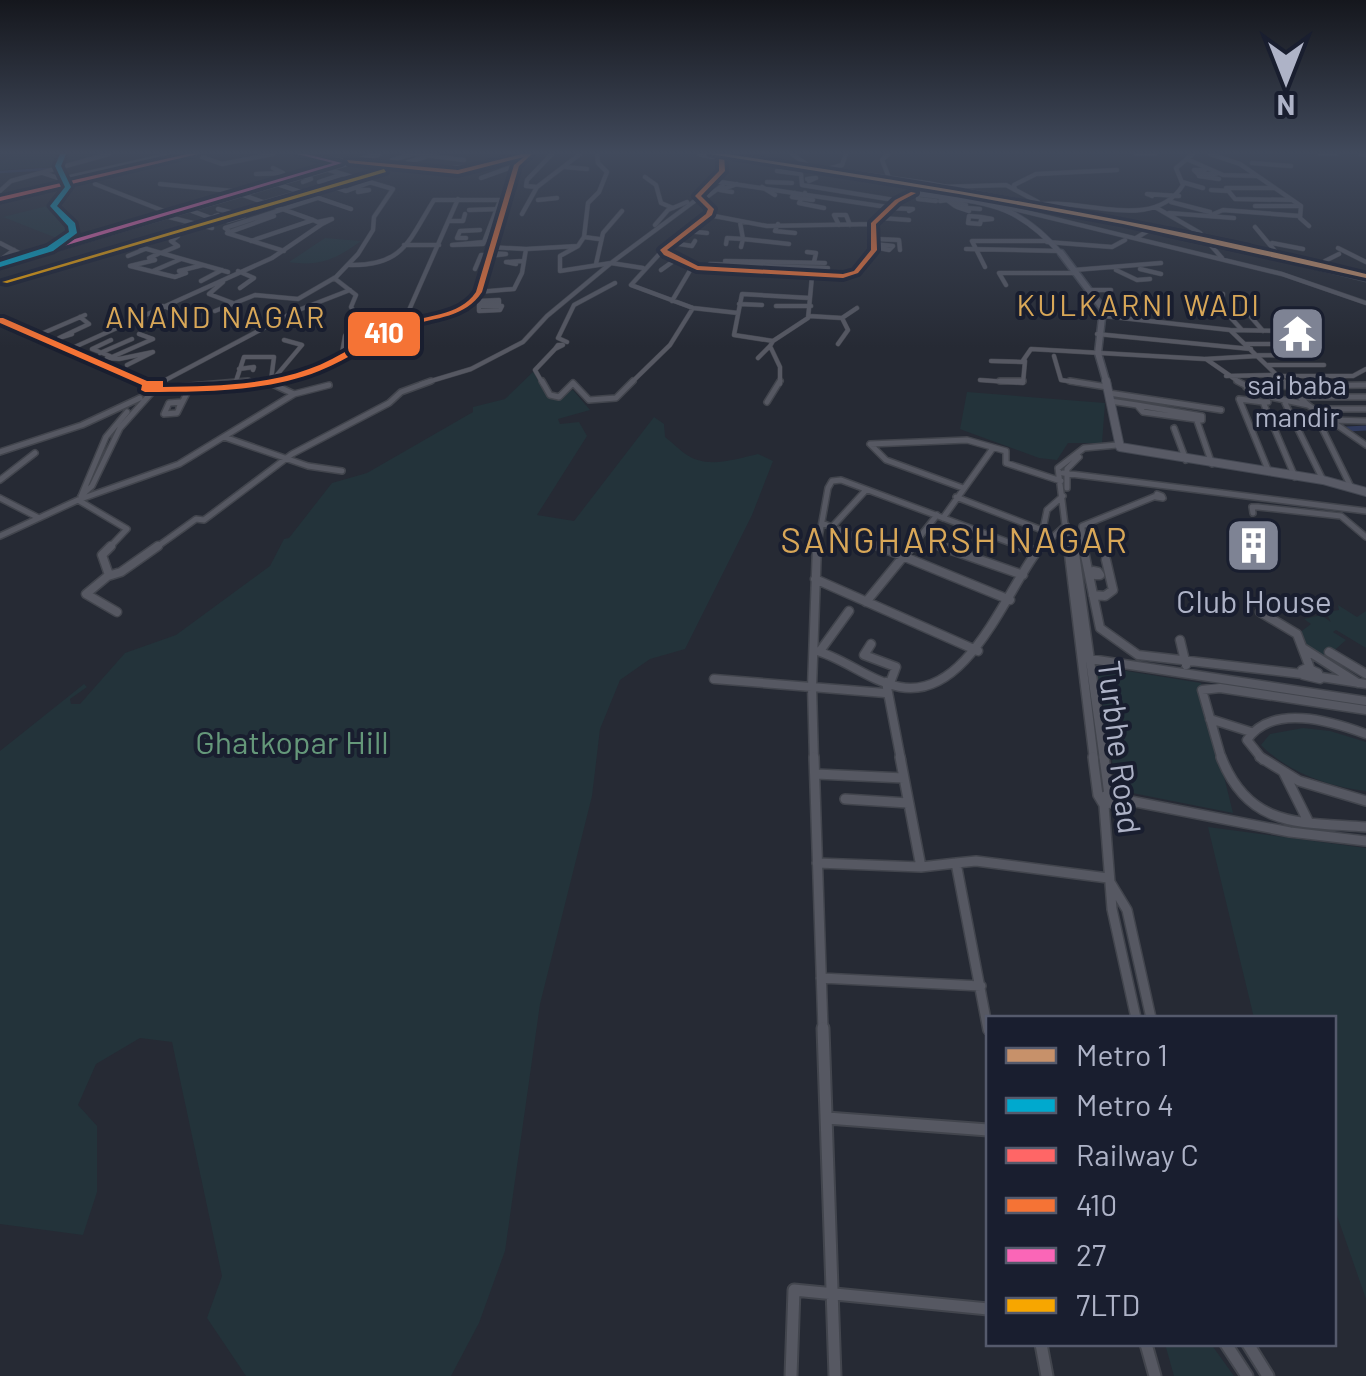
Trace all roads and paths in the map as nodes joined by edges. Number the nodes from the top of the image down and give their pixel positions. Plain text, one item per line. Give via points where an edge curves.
1 (165, 218) edge
2 (165, 218) edge
3 (177, 218) edge
4 (237, 218) edge
5 (255, 218) edge
6 (257, 218) edge
7 (313, 218) edge
8 (374, 218) edge
9 (422, 218) edge
10 (451, 218) edge
11 (496, 218) edge
12 (498, 218) edge
13 (586, 218) edge
14 (611, 218) edge
15 (662, 218) edge
16 (671, 218) edge
17 (705, 218) edge
18 (717, 218) edge
19 (812, 218) edge
20 (836, 218) edge
21 (847, 218) edge
22 (1024, 218) edge
23 (1049, 218) edge
24 (1102, 218) edge
25 (1136, 218) edge
26 (1177, 218) edge
27 (1303, 218) edge
28 (211, 219) edge
29 (881, 219) junction
30 (294, 220) dead end
31 (909, 220) dead end
32 (318, 221) junction
33 (901, 222) dead end
34 (730, 223) junction
35 (188, 224) junction
36 (768, 224) junction
37 (778, 224) junction
38 (873, 224) junction
39 (850, 225) junction
40 (237, 226) junction
41 (464, 226) dead end
42 (492, 226) junction
43 (840, 226) junction
44 (1140, 226) junction
45 (1309, 226) dead end
46 (718, 227) dead end
47 (809, 227) junction
48 (1254, 227) dead end
49 (212, 228) dead end
50 (1150, 228) junction
51 (480, 230) dead end
52 (687, 231) junction
53 (704, 231) dead end
54 (1168, 231) tunnel mouth
55 (901, 232) dead end
56 (795, 233) dead end
57 (167, 234) junction
58 (306, 235) junction
59 (966, 236) dead end
60 (269, 237) junction
61 (319, 237) dead end
62 (584, 237) junction
63 (1136, 238) junction
64 (1045, 239) junction
65 (154, 240) junction
66 (599, 240) junction
67 (694, 240) dead end
68 (900, 240) junction
69 (1009, 240) junction
70 (1126, 240) dead end
71 (742, 241) junction
72 (162, 242) dead end
73 (254, 242) junction
74 (638, 242) junction
75 (678, 242) junction
76 (1308, 242) dead end
77 (874, 243) junction
78 (1272, 243) dead end
79 (726, 244) dead end
80 (789, 244) dead end
81 (0, 245) edge
82 (404, 245) junction
83 (578, 246) junction
84 (265, 247) junction
85 (441, 247) junction
86 (147, 249) junction
87 (526, 249) junction
88 (976, 249) junction
89 (1303, 249) junction
90 (284, 250) junction
91 (664, 250) junction
92 (900, 250) dead end
93 (966, 250) dead end
94 (1016, 250) junction
95 (10, 251) junction
96 (570, 251) junction
97 (1059, 251) junction
98 (1275, 251) junction
99 (490, 252) junction
100 (582, 253) dead end
101 (1296, 255) junction
102 (24, 256) junction
103 (128, 256) dead end
104 (164, 257) junction
105 (508, 257) dead end
106 (523, 259) junction
107 (1222, 259) junction
108 (595, 260) junction
109 (675, 260) junction
110 (720, 261) dead end
111 (803, 262) junction
112 (814, 262) junction
113 (1325, 262) junction
114 (1366, 262) edge
115 (0, 263) edge
116 (611, 263) junction
117 (1161, 263) dead end
118 (516, 264) dead end
119 (203, 265) junction
120 (350, 265) junction
121 (709, 265) junction
122 (177, 266) dead end
123 (985, 266) dead end
124 (370, 267) junction
125 (692, 267) junction
126 (644, 268) junction
127 (828, 268) junction
128 (1112, 268) junction
129 (1135, 268) junction
130 (475, 269) dead end
131 (661, 270) dead end
132 (152, 271) junction
133 (238, 271) junction
134 (1076, 271) junction
135 (848, 274) junction
136 (1048, 274) junction
137 (1161, 274) dead end
138 (1365, 275) edge
139 (812, 276) junction
140 (363, 277) dead end
141 (826, 277) junction
142 (334, 278) junction
143 (715, 279) dead end
144 (1150, 279) dead end
145 (224, 280) junction
146 (201, 281) dead end
147 (846, 282) dead end
148 (615, 283) dead end
149 (667, 285) dead end
150 (1006, 285) dead end
151 (681, 286) junction
152 (1058, 287) dead end
153 (240, 288) dead end
154 (350, 290) junction
155 (1090, 290) junction
156 (1111, 290) dead end
157 (504, 293) dead end
158 (1223, 294) dead end
159 (494, 295) junction
160 (812, 298) junction
161 (672, 301) junction
162 (233, 303) junction
163 (1366, 303) edge
164 (564, 304) junction
165 (739, 304) junction
166 (476, 305) junction
167 (762, 305) dead end
168 (164, 306) junction
169 (574, 306) junction
170 (776, 306) dead end
171 (811, 306) junction
172 (693, 308) junction
173 (857, 308) dead end
174 (216, 311) dead end
175 (738, 313) junction
176 (184, 314) dead end
177 (798, 316) dead end
178 (1104, 316) junction
179 (808, 317) junction
180 (842, 318) junction
181 (1251, 318) dead end
182 (0, 320) edge
183 (736, 322) junction
184 (746, 323) dead end
185 (102, 324) dead end
186 (88, 326) junction
187 (402, 326) junction
188 (1230, 330) junction
189 (1242, 330) junction
190 (1263, 330) junction
191 (1281, 331) dead end
192 (72, 334) dead end
193 (1098, 334) junction
194 (34, 337) junction
195 (110, 340) dead end
196 (284, 340) dead end
197 (772, 343) junction
198 (838, 344) dead end
199 (1291, 344) dead end
200 (68, 350) junction
201 (1252, 351) junction
202 (342, 353) junction
203 (1098, 353) junction
204 (1054, 356) dead end
205 (1310, 356) dead end
206 (105, 358) junction
207 (758, 358) dead end
208 (1205, 358) junction
209 (991, 361) dead end
210 (1025, 361) junction
211 (127, 365) dead end
212 (1266, 365) junction
213 (1324, 365) dead end
214 (254, 366) dead end
215 (239, 368) junction
216 (1366, 369) edge
217 (1277, 375) junction
218 (1226, 376) junction
219 (270, 380) junction
220 (980, 380) dead end
221 (236, 384) junction
222 (1366, 385) edge
223 (153, 386) junction
224 (330, 386) dead end
225 (1289, 386) junction
226 (1246, 387) junction
227 (189, 389) junction
228 (1108, 390) junction
229 (294, 394) junction
230 (1300, 397) junction
231 (1366, 397) edge
232 (1272, 400) junction
233 (767, 402) dead end
234 (1263, 402) junction
235 (138, 403) junction
236 (1286, 403) junction
237 (1112, 406) junction
238 (1311, 407) junction
239 (179, 408) dead end
240 (1366, 409) edge
241 (1221, 410) dead end
242 (1330, 420) junction
243 (1366, 420) edge
244 (1319, 422) dead end
245 (116, 428) junction
246 (1174, 428) dead end
247 (224, 437) junction
248 (1163, 442) dead end
249 (1366, 446) edge
250 (1116, 447) junction
251 (994, 448) junction
252 (0, 452) edge
253 (35, 454) dead end
254 (97, 456) junction
255 (106, 456) junction
256 (1166, 456) junction
257 (280, 458) junction
258 (1186, 460) junction
259 (1212, 464) junction
260 (342, 471) dead end
261 (1268, 472) junction
262 (98, 474) junction
263 (88, 475) junction
264 (1062, 475) junction
265 (1296, 477) junction
266 (0, 480) edge
267 (1323, 480) junction
268 (1351, 487) junction
269 (963, 488) junction
270 (866, 490) junction
271 (1156, 491) junction
272 (1365, 494) edge
273 (1063, 496) junction
274 (80, 497) junction
275 (956, 497) junction
276 (0, 498) edge
277 (1293, 506) junction
278 (1253, 513) dead end
279 (1366, 513) edge
280 (940, 516) junction
281 (37, 517) junction
282 (827, 525) junction
283 (1066, 525) junction
284 (1043, 534) junction
285 (0, 536) edge
286 (1366, 537) edge
287 (940, 546) dead end
288 (1036, 552) junction
289 (902, 555) junction
290 (1106, 560) dead end
291 (1074, 571) junction
292 (1091, 573) junction
293 (1023, 575) junction
294 (108, 576) junction
295 (815, 580) junction
296 (1093, 595) junction
297 (1010, 600) junction
298 (866, 602) junction
299 (849, 611) dead end
300 (117, 612) dead end
301 (1260, 612) dead end
302 (1180, 640) dead end
303 (871, 644) dead end
304 (1303, 648) junction
305 (817, 650) junction
306 (978, 651) junction
307 (1329, 652) dead end
308 (1086, 658) junction
309 (1186, 662) junction
310 (1306, 673) junction
311 (1188, 674) junction
312 (1366, 674) edge
313 (714, 679) dead end
314 (1320, 679) junction
315 (1362, 683) edge
316 (887, 686) junction
317 (812, 687) junction
318 (1318, 696) junction
319 (1366, 702) edge
320 (1366, 710) edge
321 (1210, 719) junction
322 (1251, 732) junction
323 (1366, 734) edge
324 (1284, 772) junction
325 (816, 774) junction
326 (904, 778) junction
327 (845, 798) dead end
328 (1104, 799) junction
329 (1366, 801) edge
330 (908, 803) junction
331 (1308, 821) junction
332 (1366, 827) edge
333 (1366, 842) edge
334 (956, 862) junction
335 (818, 863) junction
336 (921, 868) junction
337 (1108, 878) junction
338 (822, 978) junction
339 (981, 986) junction
340 (1136, 1016) edge
341 (1150, 1016) edge
342 (986, 1017) edge
343 (828, 1118) junction
344 (986, 1130) edge
345 (832, 1296) junction
346 (986, 1309) edge
347 (1042, 1346) edge
348 (1146, 1346) edge
349 (1227, 1346) edge
350 (1249, 1346) edge
351 (791, 1376) edge
352 (835, 1376) edge
353 (1047, 1376) edge
354 (1154, 1376) edge
355 (1248, 1376) edge
356 (1268, 1376) edge

1 - 102 main road
2 - 115 main road
3 - 35 street
4 - 28 street
5 - 40 street
6 - 40 street
7 - 32 street
8 - 120 street
9 - 82 street
10 - 85 street
11 - 42 street
12 - 99 street
13 - 62 street
14 - 66 street
15 - 74 street
16 - 74 street
17 - 52 street
18 - 34 street
19 - 47 street
20 - 43 street
21 - 39 street
22 - 64 main road
23 - 63 street
24 - 44 main road
25 - 44 street
26 - 107 street
27 - 45 street
29 - 31 street
29 - 33 street
29 - 38 street
30 - 32 street
32 - 58 street
32 - 60 street
34 - 36 street
34 - 46 street
34 - 71 street
35 - 49 street
35 - 57 street
36 - 37 street
36 - 71 street
37 - 47 street
37 - 56 street via 775,231
38 - 39 street
38 - 77 street
39 - 43 street
40 - 73 street
41 - 42 street
42 - 99 street
43 - 47 street
44 - 50 main road
48 - 98 street
50 - 54 main road
50 - 63 street
51 - 99 street via 461,231 458,238
52 - 53 street
52 - 75 street
55 - 68 street
57 - 65 street
57 - 104 street via 178,236 171,241 178,246
58 - 61 street
58 - 90 street
59 - 64 street
60 - 73 street
60 - 84 street via 276,242
62 - 66 street
62 - 83 street
63 - 107 street
64 - 69 street
64 - 70 street via 1112,246
64 - 97 main road
65 - 72 street
65 - 86 street via 140,247
66 - 108 street
67 - 75 street via 691,246
68 - 77 street
68 - 92 street
69 - 88 street via 972,241
69 - 94 street
71 - 79 street
71 - 80 street
73 - 84 street
74 - 116 street
75 - 91 street
76 - 89 street
77 - 135 street via 866,262
78 - 89 street
81 - 95 street
82 - 85 street
82 - 124 street via 397,260
83 - 87 street
83 - 96 street
84 - 90 street
85 - 99 street
85 - 187 street
86 - 103 street
86 - 104 street
87 - 99 street
87 - 106 street
88 - 93 street
88 - 94 street
88 - 123 street
89 - 101 street
90 - 133 street
91 - 109 street
91 - 126 street
94 - 97 street
95 - 102 street
95 - 115 street
96 - 100 street
96 - 108 street via 558,260 560,271
97 - 134 main road
98 - 101 main road
98 - 138 main road via 1250,247
99 - 99 street via 482,245 452,245 454,242
99 - 130 street
99 - 166 street
101 - 113 main road
102 - 115 main road
104 - 119 street
104 - 122 street
104 - 132 street
104 - 132 street via 130,266
105 - 106 street
106 - 118 street via 506,262
106 - 159 street via 517,287
107 - 163 street
108 - 116 street
109 - 125 street
109 - 131 street
110 - 111 street
111 - 112 street
111 - 112 street via 806,253 816,253
112 - 127 street
113 - 114 street via 1338,251
113 - 138 main road
116 - 126 street
116 - 164 street
117 - 129 street
119 - 132 street via 178,277
119 - 146 street via 225,271
120 - 124 street
120 - 142 street
121 - 125 street
121 - 127 street
121 - 139 street
121 - 143 street
124 - 140 street
125 - 151 street
126 - 161 street via 631,286
127 - 141 street
128 - 129 street
128 - 134 street
128 - 144 street
129 - 137 street
133 - 145 street
133 - 153 street via 254,278
134 - 136 street
134 - 155 main road
135 - 141 street
135 - 147 street
136 - 150 street via 1000,273
136 - 152 street
139 - 141 street
139 - 160 street
142 - 154 street
142 - 162 street via 295,300 255,296
145 - 162 street via 209,294
145 - 168 street
148 - 169 street
149 - 151 street
151 - 161 street
154 - 202 street via 357,316
154 - 223 street
155 - 156 street
155 - 178 main road
157 - 159 street via 502,299
158 - 189 street via 1221,307
159 - 166 street
160 - 165 street via 742,294
160 - 171 street
161 - 172 street
162 - 174 street
164 - 169 street
164 - 257 street via 516,346 393,396
165 - 167 street
165 - 175 street
166 - 187 street
168 - 176 street
168 - 200 street
169 - 172 street via 558,338 567,342 535,370 550,395 559,397 573,384 589,400 616,398 670,345
170 - 171 street
171 - 179 street
172 - 175 street
173 - 180 street
175 - 183 street
177 - 179 street
178 - 188 street
178 - 193 main road
179 - 180 street
179 - 197 street
180 - 198 street via 848,330
181 - 190 street
182 - 194 street
183 - 184 street
183 - 197 street via 734,335
185 - 186 street
186 - 192 street
186 - 194 street via 83,316
187 - 202 street
188 - 189 street
188 - 201 street
189 - 190 street
190 - 191 street
193 - 201 street
193 - 203 main road
194 - 200 street
195 - 206 street via 92,349
196 - 219 street via 302,346
197 - 207 street
197 - 233 street via 781,376
199 - 201 street
200 - 206 street
201 - 205 street
201 - 208 street
201 - 212 street
202 - 219 street via 301,375
203 - 208 street
203 - 210 street via 1031,349
203 - 228 main road
204 - 228 street via 1061,380
206 - 206 street via 133,340
206 - 211 street via 119,362 153,352
206 - 223 street
208 - 218 street
209 - 210 street
210 - 220 street via 1023,384
212 - 213 street
212 - 217 street
214 - 215 street
215 - 219 street via 244,357 272,356
215 - 221 street
216 - 217 street via 1353,376
217 - 218 street
217 - 225 street
218 - 226 street
219 - 221 street
219 - 229 street
221 - 227 street
222 - 225 street
223 - 227 street
223 - 235 street
224 - 229 street
225 - 226 street
225 - 230 street
226 - 232 street
227 - 239 street
228 - 237 main road
228 - 241 street
229 - 247 street
230 - 231 street
230 - 238 street
232 - 234 street
232 - 236 street
234 - 261 street via 1238,399
234 - 265 street
235 - 245 street
235 - 252 street
236 - 238 street
236 - 267 street
237 - 250 main road
237 - 259 street via 1202,416 1197,421
238 - 240 street
238 - 242 street
242 - 243 street
242 - 249 street
244 - 268 street
245 - 254 street
245 - 255 street
246 - 258 street
247 - 257 street
247 - 274 street via 179,464
248 - 256 street
250 - 256 main road
250 - 264 street via 1090,450
250 - 265 main road
251 - 264 street via 1007,453 1006,463
251 - 269 street
251 - 269 street via 967,440 870,444 886,460
253 - 266 street
254 - 255 street
254 - 263 street
255 - 262 street
256 - 258 main road
257 - 260 street
257 - 294 street via 204,520
258 - 259 main road
259 - 261 main road
261 - 265 main road
262 - 263 street
262 - 274 street
263 - 274 street
264 - 271 street
264 - 273 street
264 - 291 street
265 - 267 main road
265 - 272 main road
267 - 268 main road
268 - 272 main road
269 - 275 street
270 - 280 street
270 - 282 street
270 - 282 street via 832,481
271 - 277 street
271 - 292 street via 1082,526
273 - 283 street
273 - 284 street via 1047,510
274 - 281 street
274 - 294 street via 127,529 102,554
275 - 280 street
275 - 284 street
276 - 281 street
277 - 278 street via 1252,507
277 - 279 street
277 - 286 street via 1348,518
280 - 288 street
280 - 289 street
281 - 285 street
282 - 289 street
282 - 295 street via 817,538
283 - 284 street
283 - 291 street
284 - 288 street
287 - 293 street
288 - 293 street
289 - 297 street
289 - 298 street
290 - 296 street via 1113,590
291 - 292 street
291 - 308 street, Turbhe Road
292 - 296 street
293 - 297 street
294 - 300 street via 86,594
295 - 298 street
295 - 305 street
296 - 309 street via 1100,628 1138,654
297 - 306 street
298 - 306 street
299 - 305 street
301 - 304 street via 1296,634
302 - 309 street
303 - 316 street via 864,655 896,667
304 - 310 street
304 - 315 street
305 - 316 street
305 - 317 street
306 - 316 street via 929,684
307 - 312 street
308 - 311 street
308 - 328 street, Turbhe Road
309 - 310 street
309 - 311 street
310 - 314 street
310 - 318 street
311 - 318 street
313 - 317 street
314 - 315 street
314 - 318 street
316 - 317 street
316 - 326 street
317 - 325 street
318 - 319 street
318 - 320 street
318 - 321 street via 1208,687 1202,690
321 - 322 street
321 - 331 street via 1232,786 1274,818
322 - 323 street via 1297,719
322 - 324 street via 1251,749
324 - 329 street
324 - 331 street
325 - 326 street
325 - 335 street
326 - 330 street
327 - 330 street
328 - 333 street
328 - 337 street, Turbhe Road
330 - 336 street
331 - 332 street
334 - 336 street
334 - 337 street
334 - 339 street
335 - 336 street
335 - 338 street
337 - 340 street, Turbhe Road
337 - 341 street via 1127,910
338 - 339 street
338 - 343 street
339 - 342 street
343 - 344 street
343 - 345 street
345 - 346 street
345 - 351 street via 794,1290
345 - 352 street
347 - 353 street
348 - 354 street
349 - 355 street
350 - 356 street

